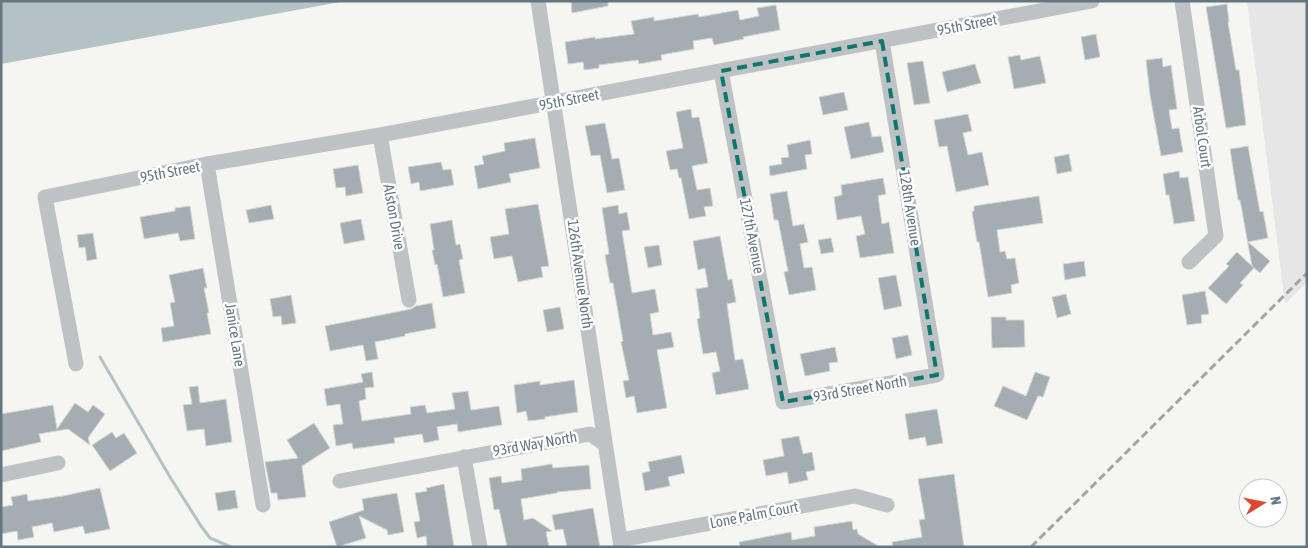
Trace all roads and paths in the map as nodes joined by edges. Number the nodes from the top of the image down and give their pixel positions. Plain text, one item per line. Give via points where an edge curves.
1 (538, 1) edge
2 (1092, 1) edge
3 (1182, 1) edge
4 (882, 41) junction
5 (721, 71) junction
6 (555, 102) junction
7 (380, 135) junction
8 (207, 164) junction
9 (1189, 262) dead end
10 (409, 300) dead end
11 (76, 364) dead end
12 (937, 375) joint
13 (783, 402) joint
14 (605, 444) junction
15 (464, 457) junction
16 (58, 463) dead end
17 (1, 475) edge
18 (340, 481) dead end
19 (263, 505) dead end
20 (887, 505) dead end
21 (621, 544) edge
22 (480, 547) edge

1 - 6 street, 126th Avenue North
2 - 4 street, 95th Street
3 - 9 street, Arbol Court via 1216,236
4 - 5 street, 95th Street
4 - 12 street, 128th Avenue
5 - 6 street, 95th Street
5 - 13 street, 127th Avenue
6 - 7 street, 95th Street
6 - 14 street, 126th Avenue North
7 - 8 street, 95th Street
7 - 10 street, Alston Drive
8 - 11 street, 95th Street via 45,197
8 - 19 street, Janice Lane
12 - 13 street, 93rd Street North
14 - 15 street, 93rd Way North via 590,434
14 - 21 street, 126th Avenue North
15 - 18 street, 93rd Way North
15 - 22 street
16 - 17 street
20 - 21 street, Lone Palm Court via 856,496

